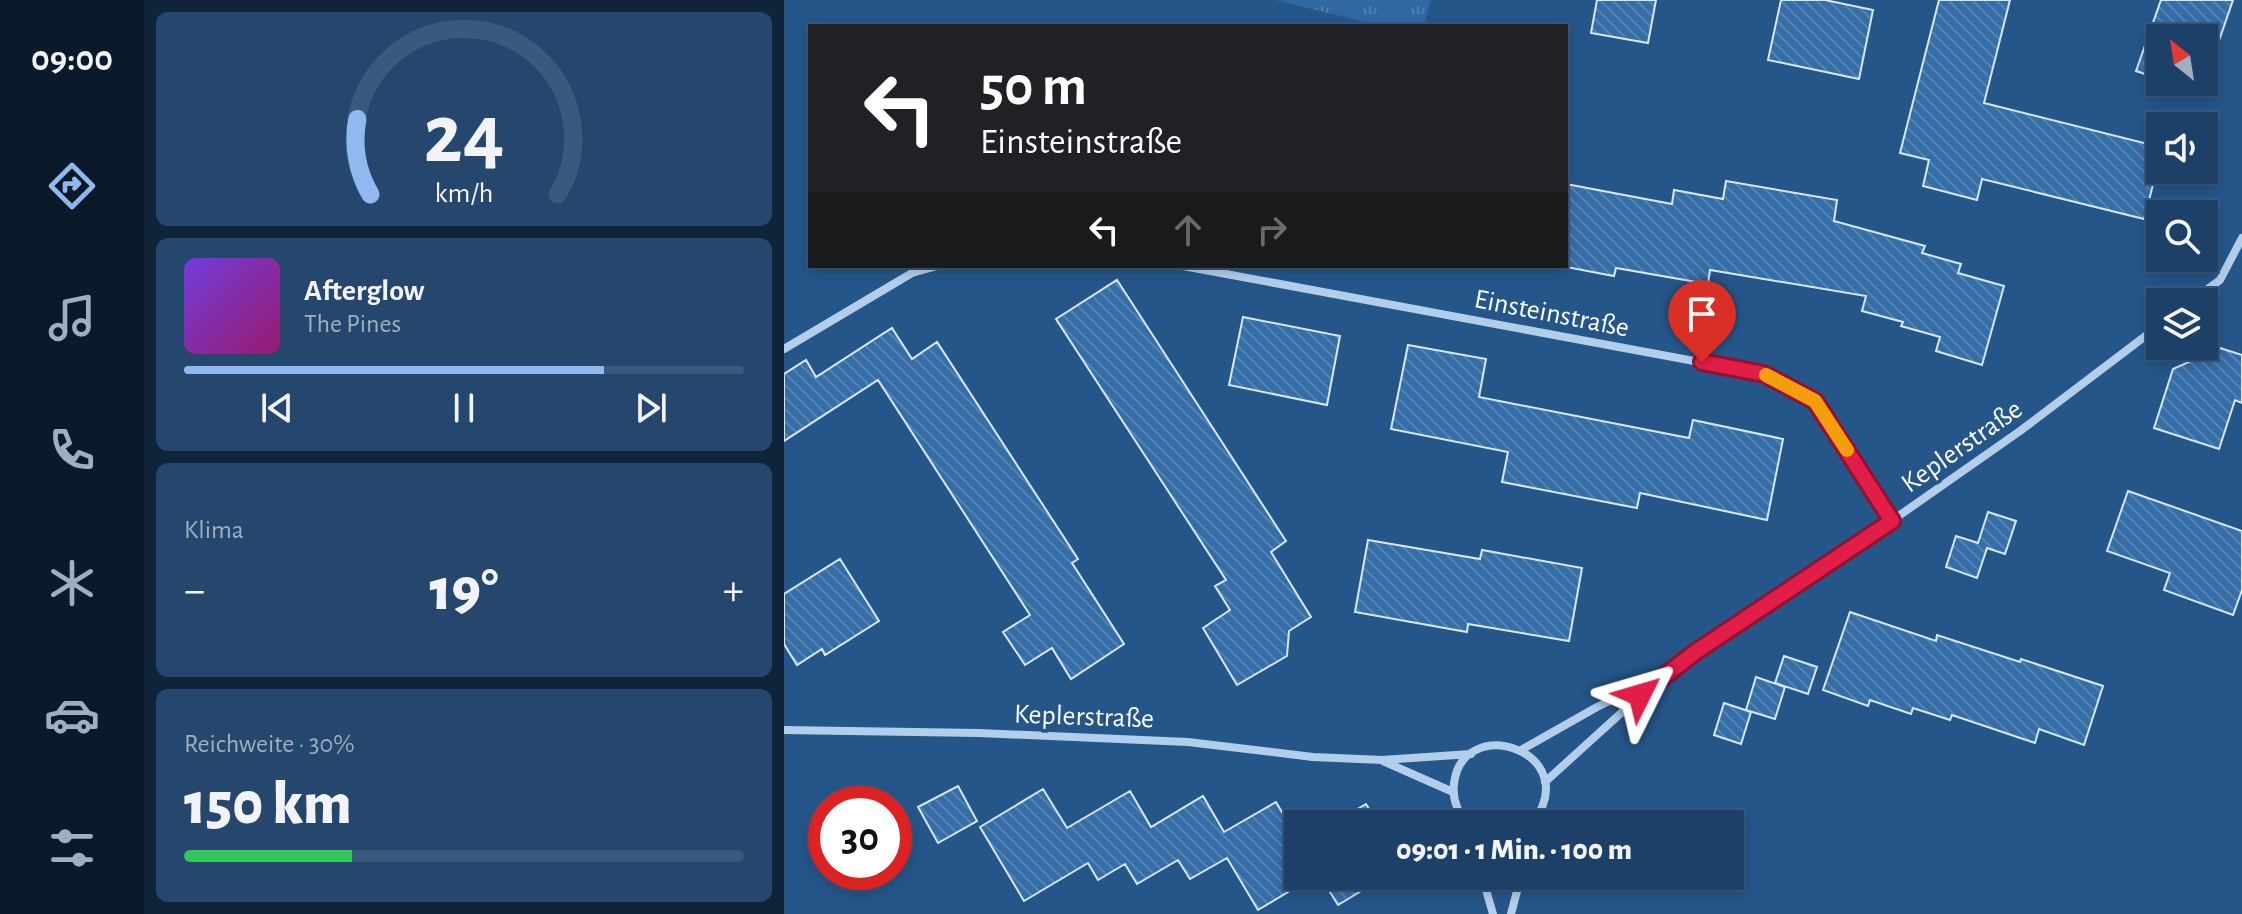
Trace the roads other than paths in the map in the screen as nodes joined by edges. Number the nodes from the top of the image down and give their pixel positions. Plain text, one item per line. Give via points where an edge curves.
1 (2242, 238) edge
2 (930, 268) edge
3 (1194, 268) edge
4 (2209, 288) edge
5 (2146, 336) edge
6 (784, 349) edge
7 (1892, 521) junction
8 (1663, 675) junction
9 (784, 730) edge
10 (1521, 750) junction
11 (1471, 754) junction
12 (1382, 760) junction
13 (1545, 782) junction
14 (1453, 792) junction
15 (1458, 810) edge
16 (1541, 810) edge
17 (1486, 890) edge
18 (1517, 890) edge
19 (1493, 914) edge
20 (1511, 914) edge

1 - 4 street via 2220,280
2 - 6 street via 912,273
3 - 7 street, Einsteinstraße via 1764,374 1815,401
5 - 7 street, Keplerstraße
7 - 8 street, Keplerstraße
8 - 10 street, Keplerstraße
8 - 13 street, Keplerstraße
9 - 12 street, Keplerstraße via 1188,742
10 - 11 street, Keplerstraße via 1496,744
10 - 13 street
11 - 12 street, Keplerstraße
11 - 14 street via 1461,764
12 - 14 street, Keplerstraße
13 - 16 street
14 - 15 street
17 - 19 street
18 - 20 street

